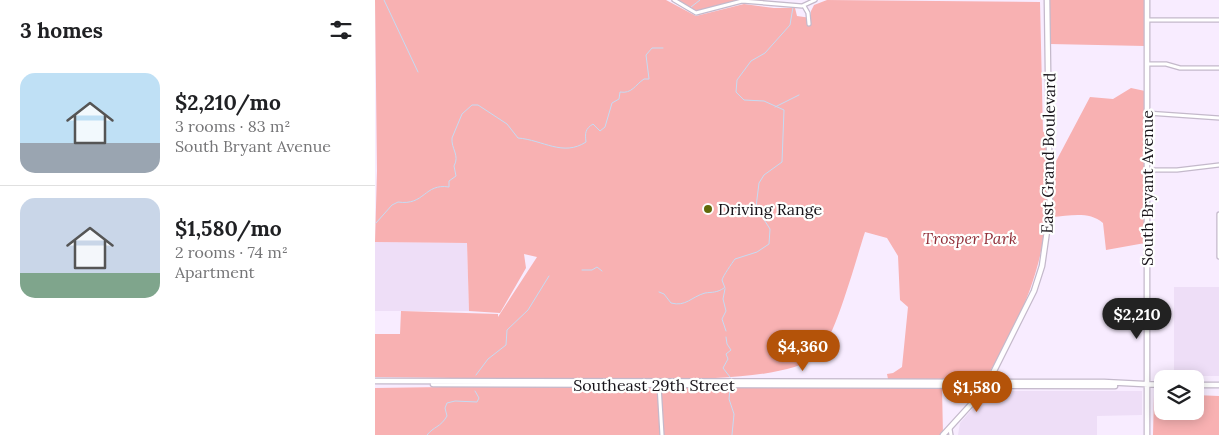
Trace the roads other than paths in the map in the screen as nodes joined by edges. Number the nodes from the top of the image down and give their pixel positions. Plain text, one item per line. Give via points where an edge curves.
1 (674, 0) edge
2 (815, 0) edge
3 (1047, 0) edge
4 (1147, 0) edge
5 (804, 6) junction
6 (1147, 20) junction
7 (1219, 20) edge
8 (809, 24) dead end
9 (1147, 64) junction
10 (1219, 68) edge
11 (1147, 113) junction
12 (1219, 118) edge
13 (1219, 165) edge
14 (1147, 170) junction
15 (1219, 214) edge
16 (1219, 257) edge
17 (375, 381) edge
18 (659, 383) junction
19 (987, 384) junction
20 (1146, 385) junction
21 (1154, 385) edge
22 (1204, 385) edge
23 (1219, 385) edge
24 (950, 428) junction
25 (662, 435) edge
26 (943, 435) edge
27 (951, 435) edge
28 (1147, 435) edge

1 - 5 street via 691,12 702,14 735,2
2 - 5 street
3 - 19 street, East Grand Boulevard via 1051,144 1048,235 1034,291
4 - 6 street, South Bryant Avenue
5 - 8 street
6 - 7 street
6 - 9 street, South Bryant Avenue
9 - 10 street
9 - 11 street, South Bryant Avenue
11 - 12 street
11 - 14 street, South Bryant Avenue
13 - 14 street
14 - 20 street, South Bryant Avenue
15 - 16 street
17 - 18 street, Southeast 29th Street via 451,385
18 - 19 street, Southeast 29th Street
18 - 25 street
19 - 20 street, Southeast 29th Street
19 - 24 street, East Grand Boulevard
20 - 21 street, Southeast 29th Street
20 - 28 street, South Bryant Avenue
22 - 23 street
24 - 26 street, East Grand Boulevard
24 - 27 street

